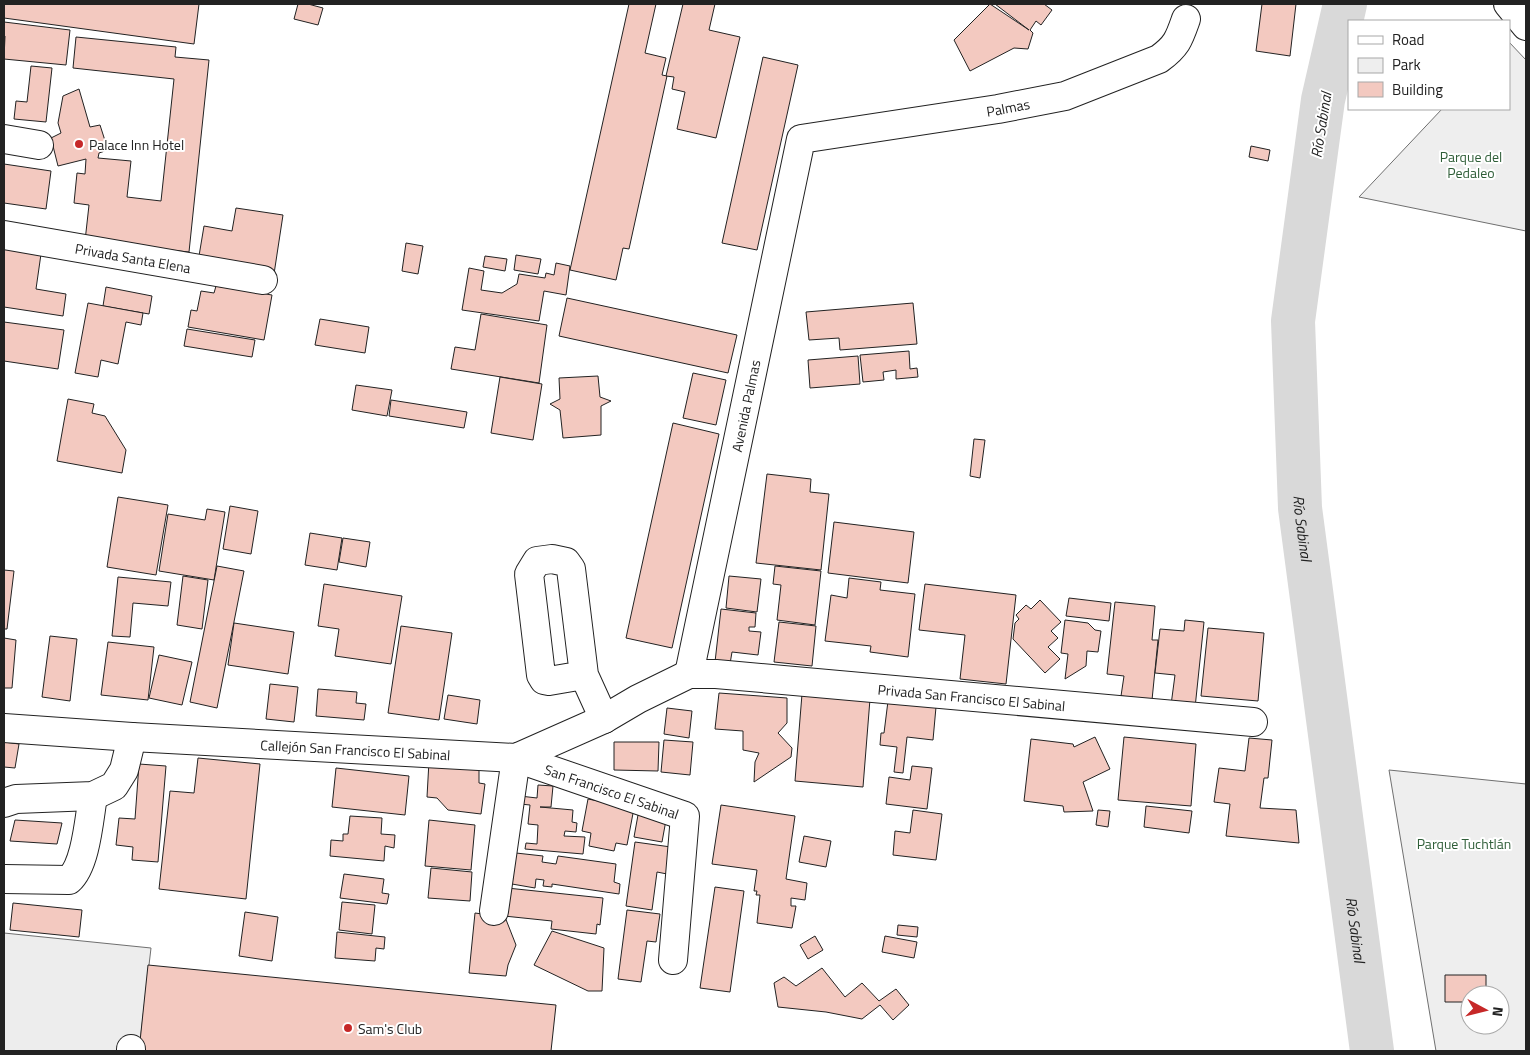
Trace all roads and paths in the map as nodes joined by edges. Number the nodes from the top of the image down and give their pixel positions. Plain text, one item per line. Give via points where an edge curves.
1 (1508, 4) edge
2 (1186, 18) dead end
3 (1526, 26) edge
4 (4, 139) edge
5 (801, 139) joint
6 (39, 145) dead end
7 (4, 234) edge
8 (263, 280) dead end
9 (689, 674) junction
10 (584, 675) dead end
11 (604, 719) junction
12 (1253, 722) dead end
13 (4, 728) edge
14 (132, 737) junction
15 (516, 758) junction
16 (93, 796) junction
17 (4, 803) edge
18 (4, 879) edge
19 (494, 910) dead end
20 (673, 960) dead end

1 - 3 street
2 - 5 street, Palmas via 1180,37 1159,59 1065,96
4 - 6 street
5 - 9 street, Avenida Palmas
7 - 8 street, Privada Santa Elena
9 - 11 street, Callejón San Francisco El Sabinal
9 - 12 street, Privada San Francisco El Sabinal
10 - 11 street
11 - 15 street, Callejón San Francisco El Sabinal
13 - 14 street, Callejón San Francisco El Sabinal
14 - 15 street, Callejón San Francisco El Sabinal
14 - 16 street via 124,770 114,786
15 - 19 street
15 - 20 street, San Francisco El Sabinal via 686,816
16 - 17 street via 16,799
16 - 18 street via 82,860 76,874 69,880

